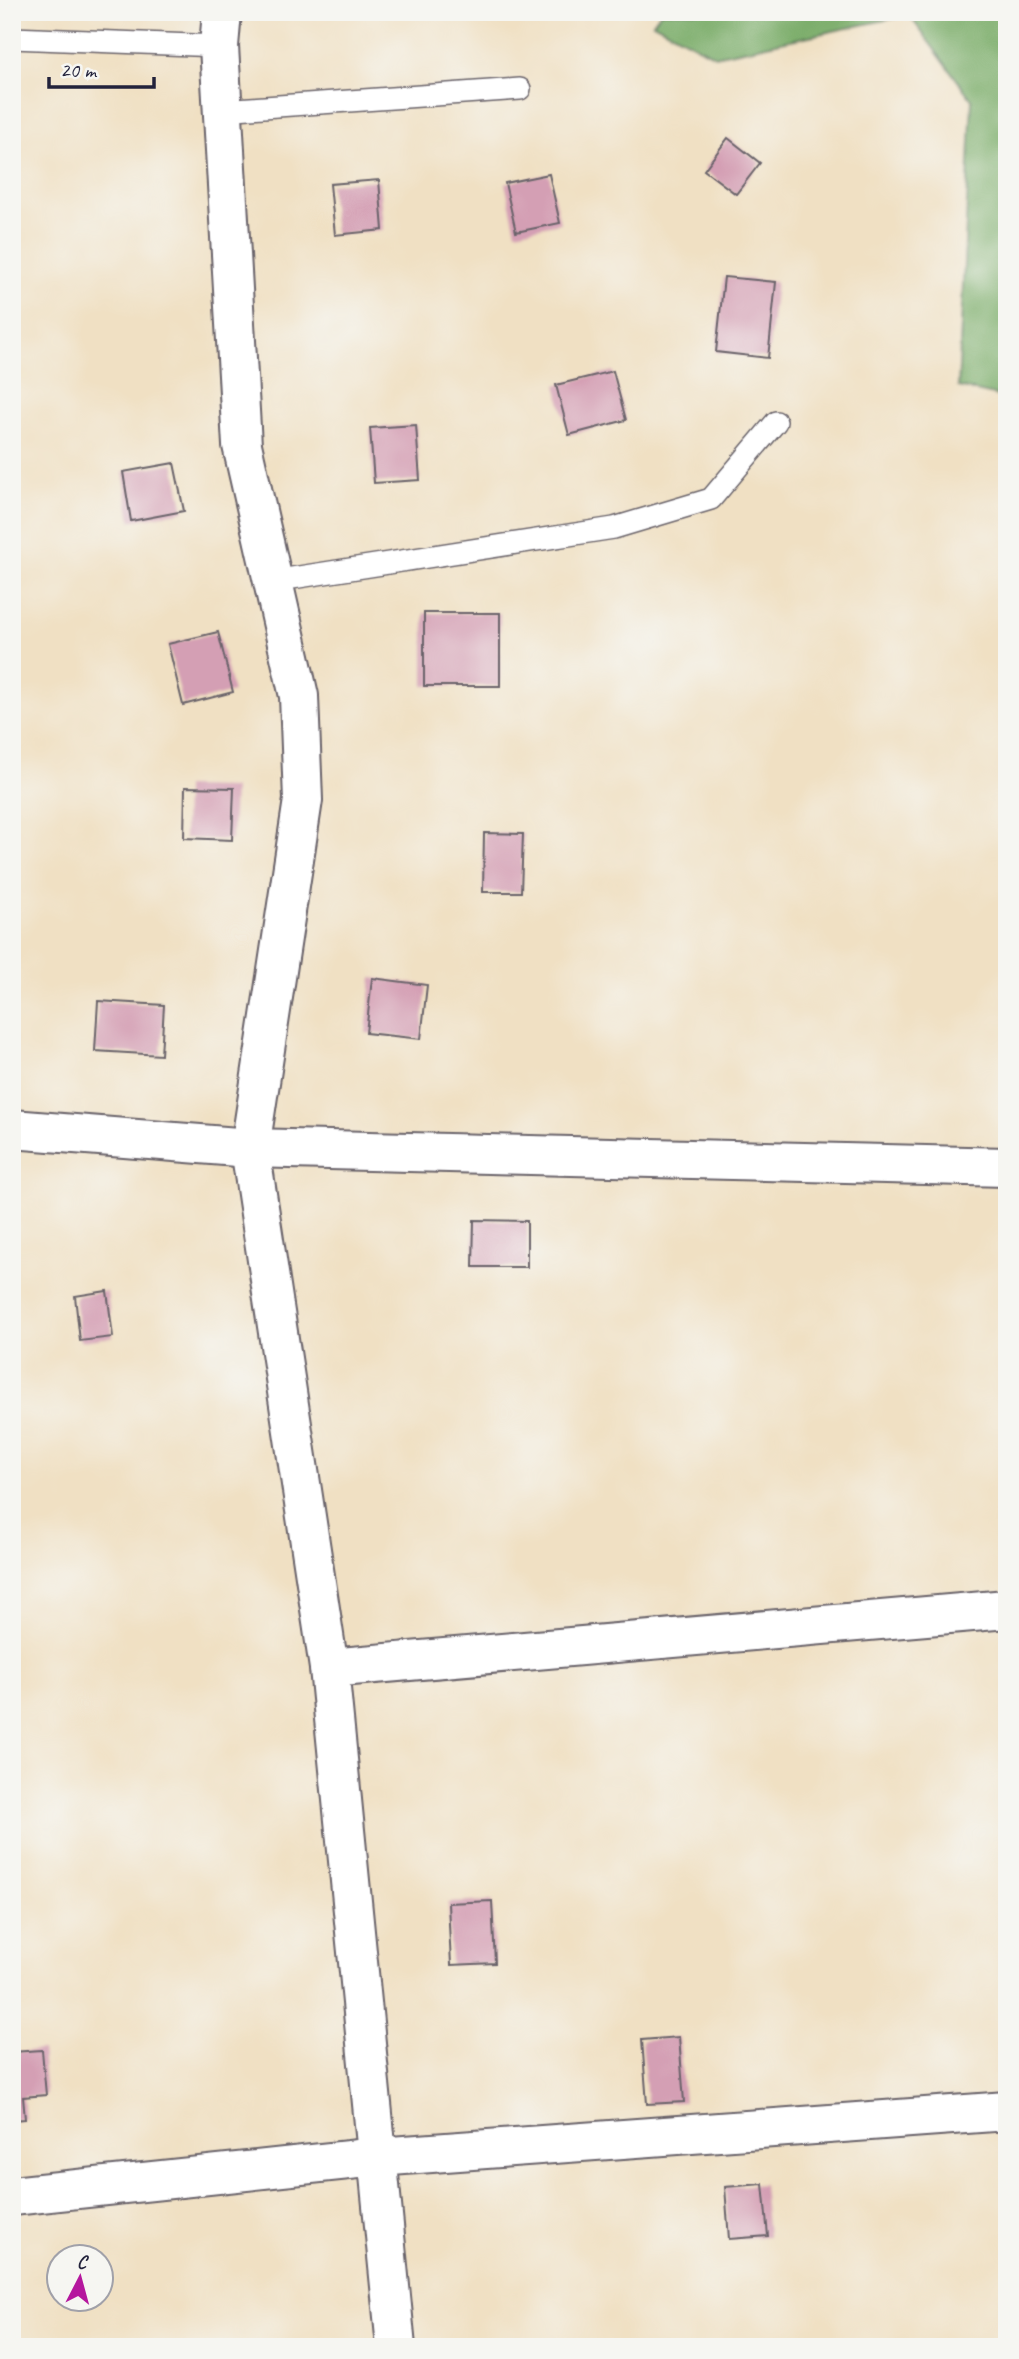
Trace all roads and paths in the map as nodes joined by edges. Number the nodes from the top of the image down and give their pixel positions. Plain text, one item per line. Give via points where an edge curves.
1 (221, 29) edge
2 (12, 38) edge
3 (520, 89) dead end
4 (222, 110) junction
5 (776, 422) dead end
6 (273, 581) junction
7 (12, 1129) edge
8 (250, 1148) junction
9 (1007, 1167) edge
10 (1007, 1609) edge
11 (330, 1668) junction
12 (1007, 2111) edge
13 (377, 2157) junction
14 (12, 2196) edge
15 (396, 2347) edge

1 - 2 lane
1 - 4 street
3 - 4 lane
4 - 6 street via 242,445
5 - 6 lane via 711,499 614,528
6 - 8 street via 299,696 303,800
7 - 8 street
8 - 9 street
8 - 11 street
10 - 11 street
11 - 13 street
12 - 13 street
13 - 14 street
13 - 15 street

